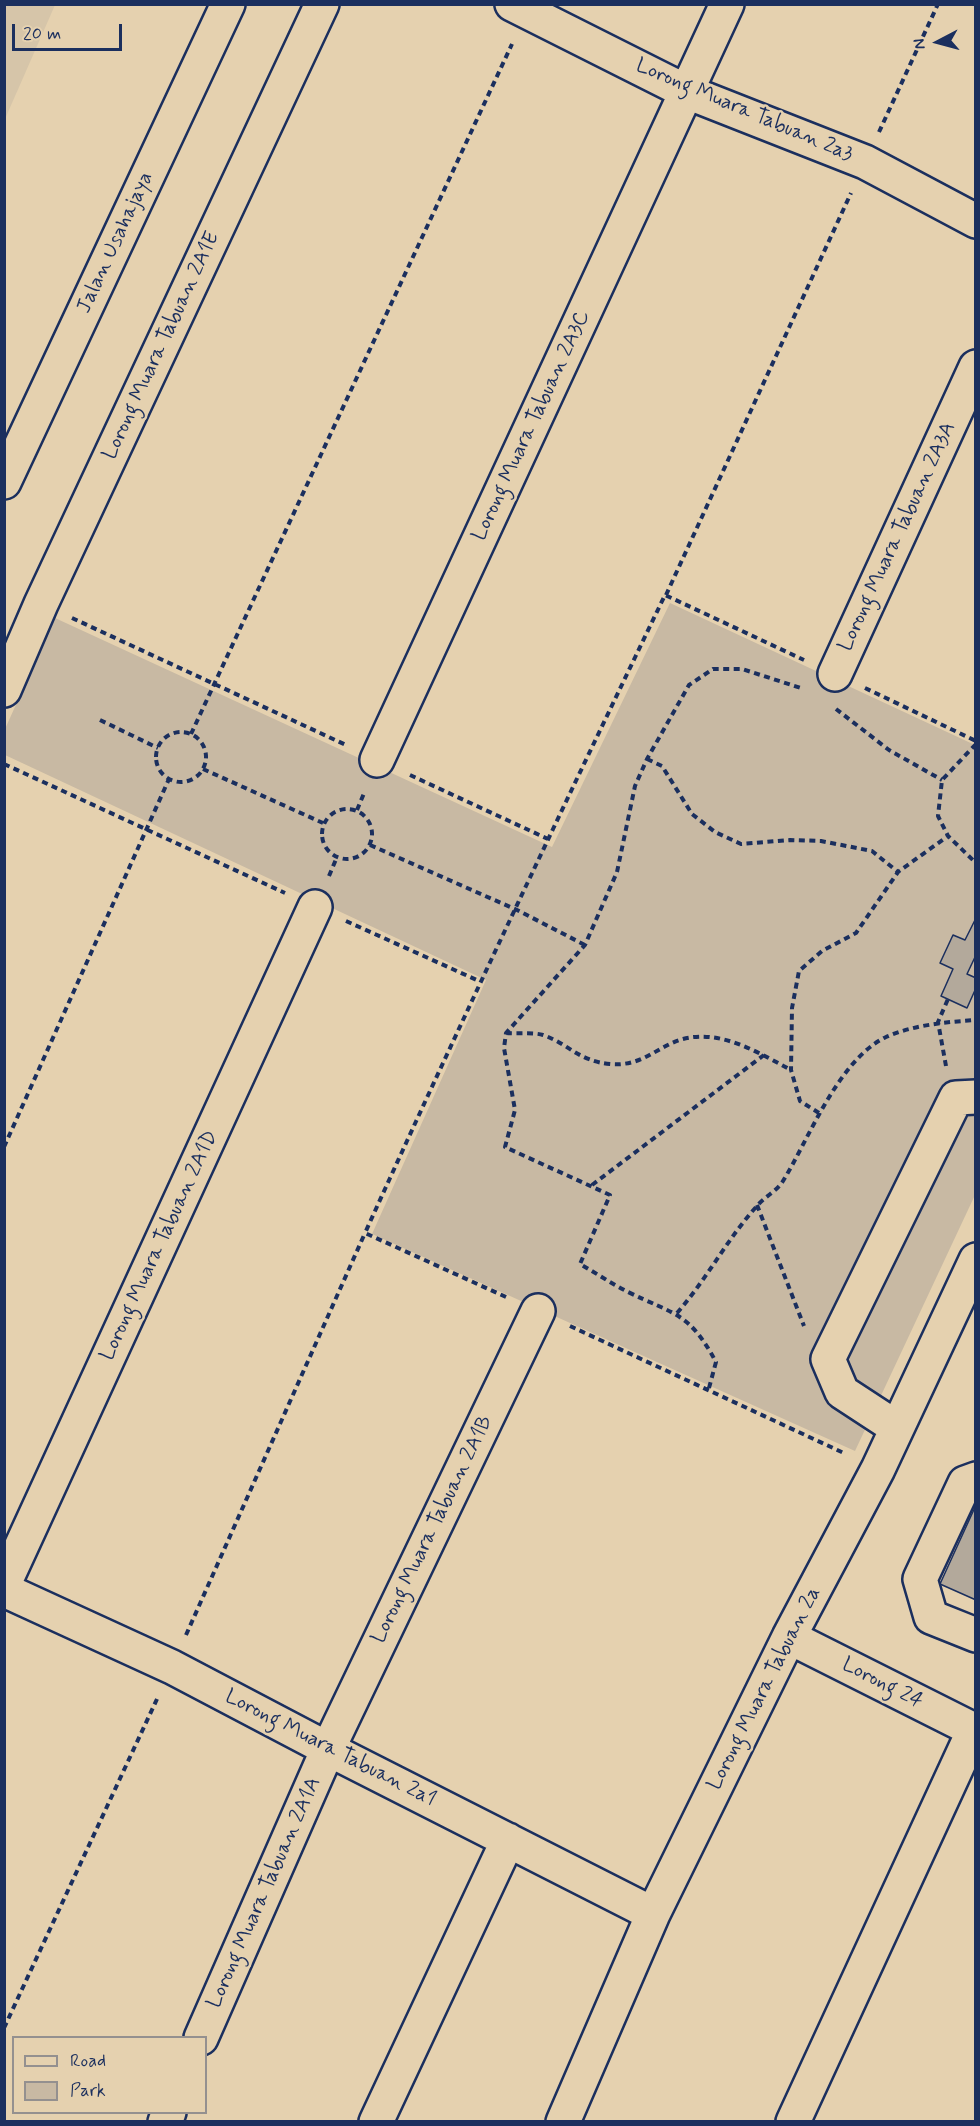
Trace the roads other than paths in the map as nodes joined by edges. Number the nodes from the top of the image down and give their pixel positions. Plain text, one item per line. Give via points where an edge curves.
1 (228, 4) edge
2 (322, 4) edge
3 (726, 4) edge
4 (519, 8) edge
5 (687, 92) junction
6 (975, 221) edge
7 (975, 366) edge
8 (4, 482) edge
9 (825, 684) road end
10 (4, 690) edge
11 (377, 759) road end
12 (315, 907) road end
13 (966, 1098) edge
14 (975, 1260) edge
15 (538, 1311) road end
16 (897, 1428) junction
17 (975, 1479) edge
18 (4, 1584) edge
19 (4, 1590) edge
20 (975, 1635) edge
21 (789, 1637) junction
22 (975, 1731) edge
23 (328, 1749) junction
24 (508, 1840) junction
25 (653, 1914) junction
26 (201, 2036) edge
27 (376, 2121) edge
28 (563, 2121) edge
29 (793, 2121) edge

1 - 8 street, Jalan Usahajaya
2 - 10 street, Lorong Muara Tabuan 2A1E
3 - 5 street, Lorong Muara Tabuan 2A3C
4 - 5 street, Lorong Muara Tabuan 2a3
5 - 6 street, Lorong Muara Tabuan 2a3 via 865,162
5 - 11 street, Lorong Muara Tabuan 2A3C
7 - 9 street, Lorong Muara Tabuan 2A3A
12 - 18 street, Lorong Muara Tabuan 2A1D
13 - 16 street via 828,1359 842,1392
14 - 16 street, Lorong Muara Tabuan 2a
15 - 23 street, Lorong Muara Tabuan 2A1B
16 - 21 street, Lorong Muara Tabuan 2a
17 - 20 street via 964,1483 920,1579 930,1617
19 - 23 street, Lorong Muara Tabuan 2a1 via 172,1666
21 - 22 street, Lorong 24
21 - 25 street, Lorong Muara Tabuan 2a
22 - 29 street
23 - 24 street, Lorong Muara Tabuan 2a1
23 - 26 street, Lorong Muara Tabuan 2A1A
24 - 25 street, Lorong Muara Tabuan 2a1
24 - 27 street
25 - 28 street, Lorong Muara Tabuan 2a

